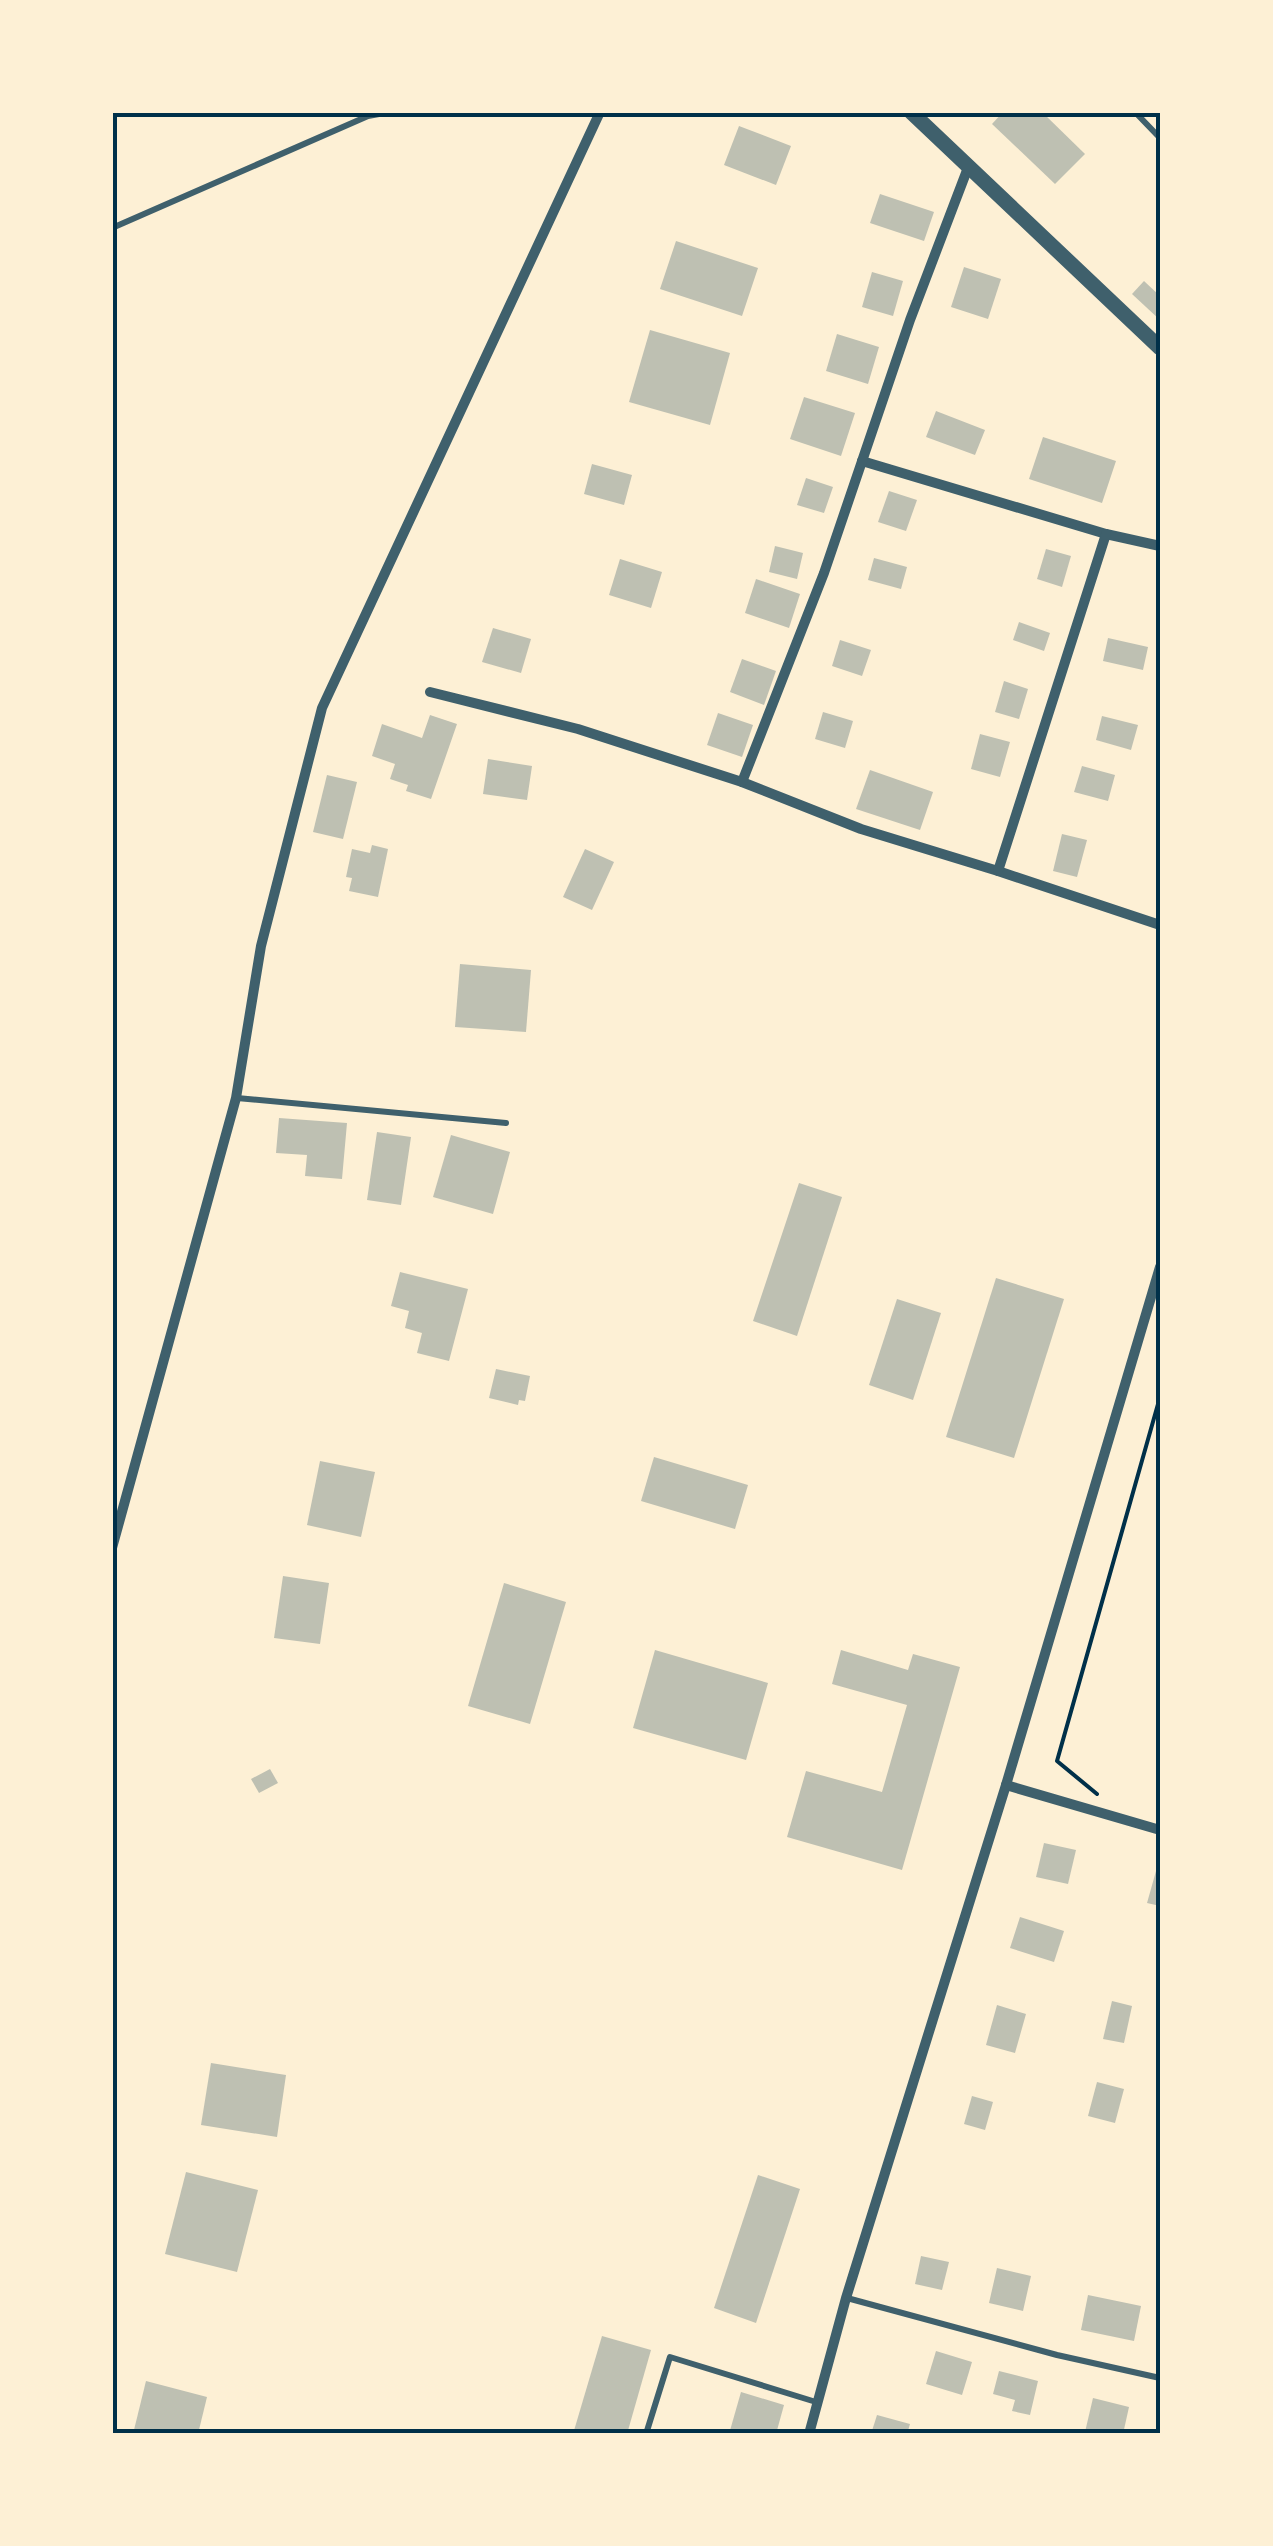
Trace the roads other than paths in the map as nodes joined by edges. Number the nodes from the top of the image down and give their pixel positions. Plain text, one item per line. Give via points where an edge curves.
1 (390, 112) edge
2 (600, 112) edge
3 (912, 112) edge
4 (1135, 112) edge
5 (1160, 138) edge
6 (969, 165) junction
7 (112, 228) edge
8 (1160, 348) edge
9 (862, 461) junction
10 (1106, 534) junction
11 (1160, 546) edge
12 (430, 692) dead end
13 (742, 782) junction
14 (998, 871) junction
15 (1160, 926) edge
16 (236, 1098) junction
17 (506, 1123) dead end
18 (1160, 1266) edge
19 (1155, 1308) edge
20 (112, 1548) edge
21 (1006, 1785) junction
22 (1160, 1830) edge
23 (846, 2298) junction
24 (1160, 2378) edge
25 (818, 2402) junction
26 (646, 2434) edge
27 (809, 2434) edge

1 - 7 lane
2 - 16 street via 322,708 261,946
3 - 6 street
4 - 5 lane
6 - 8 street
6 - 9 street
9 - 10 street
9 - 13 street
10 - 11 street
10 - 14 street
12 - 13 street
13 - 14 street via 861,830
14 - 15 street
16 - 17 lane
16 - 20 street
18 - 19 street
19 - 21 street
21 - 22 street
21 - 23 street
23 - 24 lane
23 - 25 street
25 - 26 lane via 670,2357
25 - 27 street

